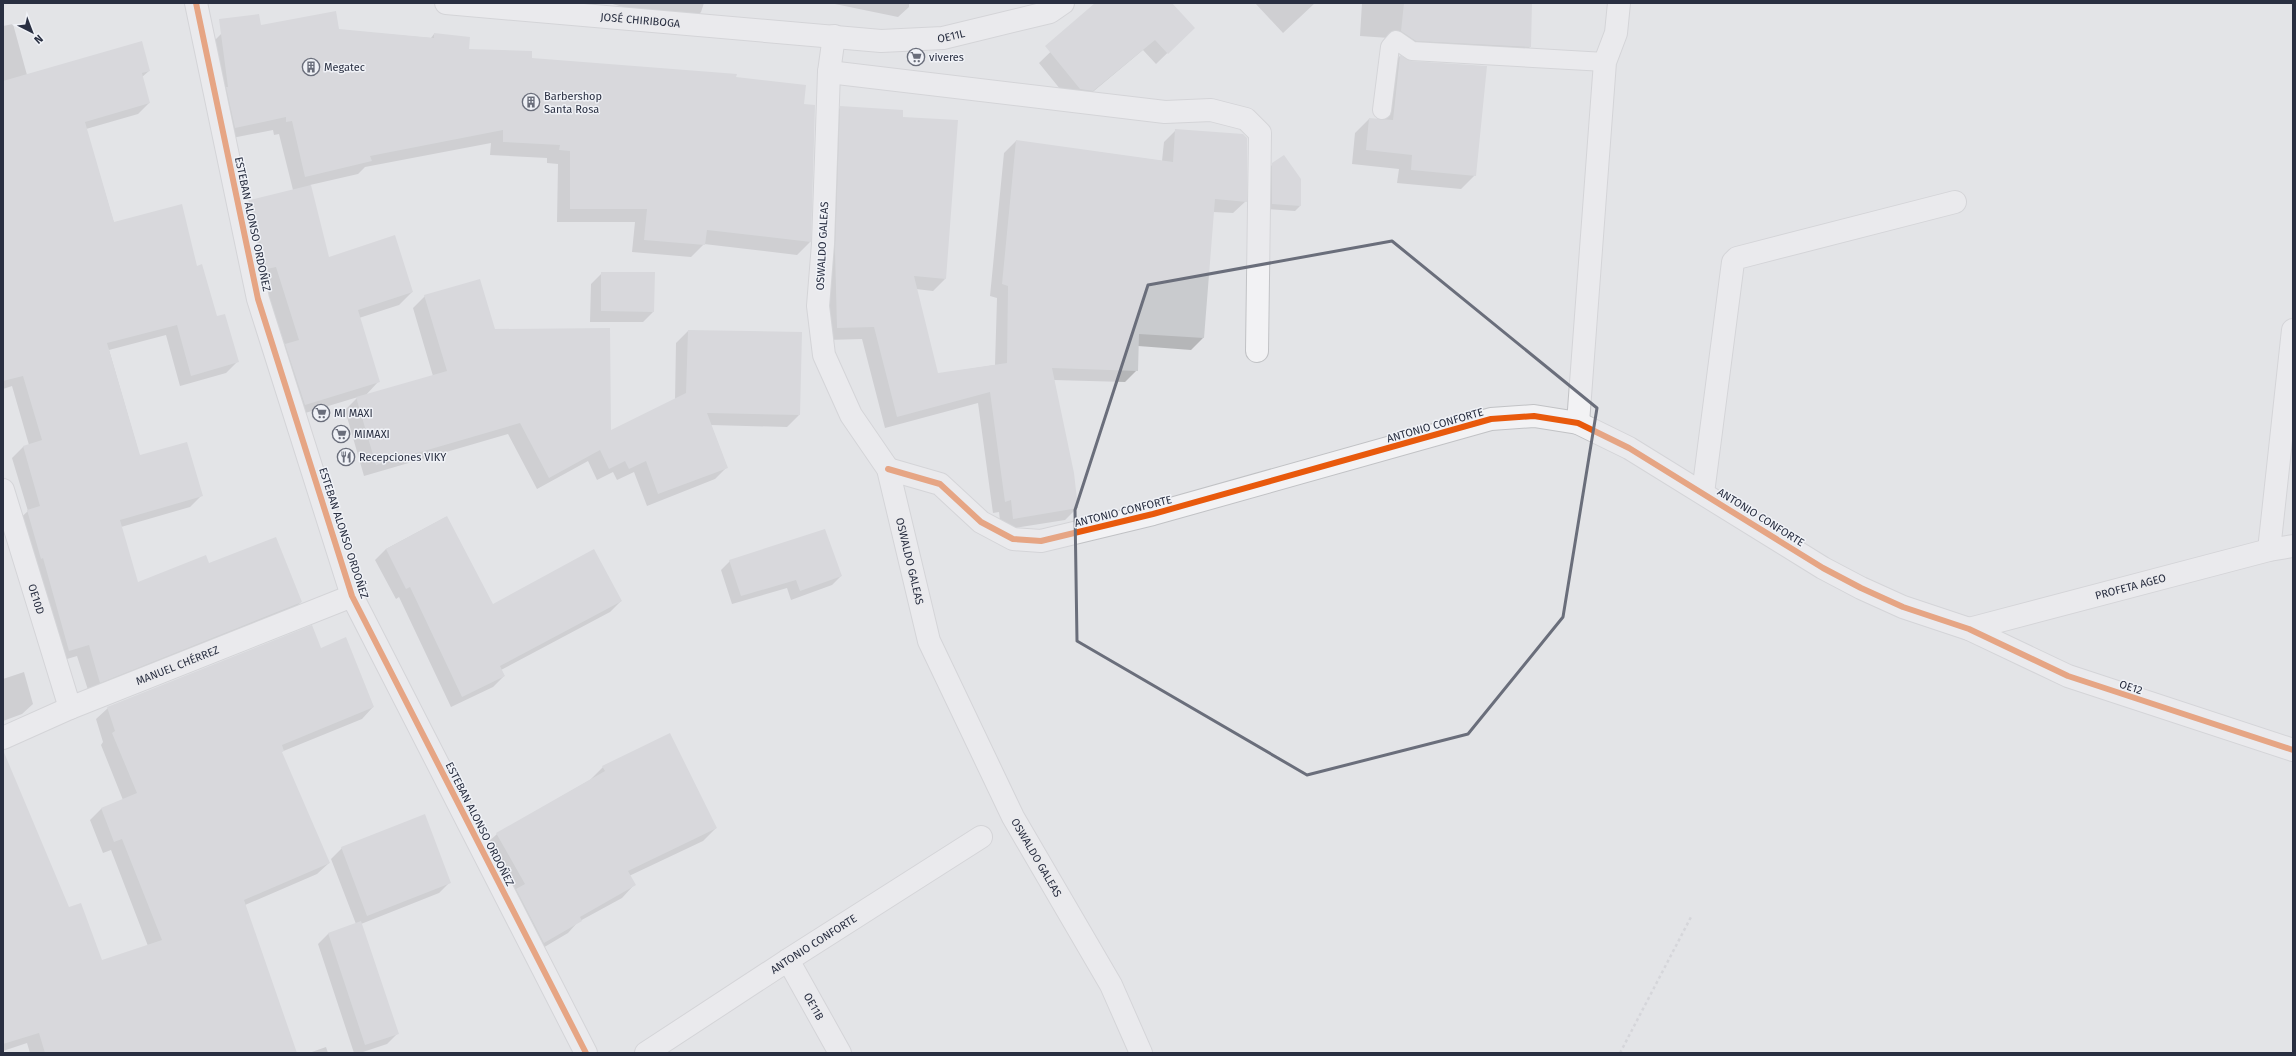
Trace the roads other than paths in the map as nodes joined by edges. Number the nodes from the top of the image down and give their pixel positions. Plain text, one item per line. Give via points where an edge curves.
1 (196, 3) edge
2 (446, 3) edge
3 (1064, 3) edge
4 (1619, 3) edge
5 (512, 6) edge
6 (834, 36) junction
7 (1605, 62) junction
8 (829, 72) junction
9 (1382, 110) dead end
10 (1955, 202) dead end
11 (2293, 330) edge
12 (1257, 351) dead end
13 (1578, 423) junction
14 (888, 469) junction
15 (3, 490) edge
16 (1703, 493) junction
17 (2293, 546) edge
18 (2269, 550) junction
19 (352, 596) junction
20 (1969, 629) junction
21 (70, 708) junction
22 (3, 738) edge
23 (2293, 750) edge
24 (981, 837) dead end
25 (788, 960) junction
26 (586, 1053) edge
27 (646, 1053) edge
28 (840, 1053) edge
29 (1141, 1053) edge

1 - 19 street, ESTEBAN ALONSO ORDOÑEZ via 258,299
2 - 5 street, JOSÉ CHIRIBOGA
3 - 6 street, OE11L via 1050,12 943,38 881,41
4 - 7 street via 1616,33
5 - 6 street, JOSÉ CHIRIBOGA
6 - 8 street, OSWALDO GALEAS
7 - 9 lane via 1412,52 1396,40 1390,47
7 - 13 street
8 - 12 street via 1165,112 1212,110 1246,119 1260,133
8 - 14 street, OSWALDO GALEAS via 823,244 818,306 824,355 851,415
10 - 16 street via 1744,256 1733,262
11 - 18 street
13 - 14 street, ANTONIO CONFORTE via 1534,416 1492,419 1153,514 1041,541 1013,539 981,522 940,484
13 - 16 street, ANTONIO CONFORTE via 1629,448
14 - 29 street, OSWALDO GALEAS via 930,642 1013,817 1111,985
15 - 21 street, OE10D
16 - 20 street, ANTONIO CONFORTE via 1823,568 1861,588 1902,606
17 - 18 street, PROFETA AGEO
18 - 20 street, PROFETA AGEO
19 - 21 street, MANUEL CHÉRREZ
19 - 26 street, ESTEBAN ALONSO ORDOÑEZ
20 - 23 street, OE12 via 2068,676
21 - 22 street, MANUEL CHÉRREZ
24 - 25 street, ANTONIO CONFORTE
25 - 27 street, ANTONIO CONFORTE
25 - 28 street, OE11B

